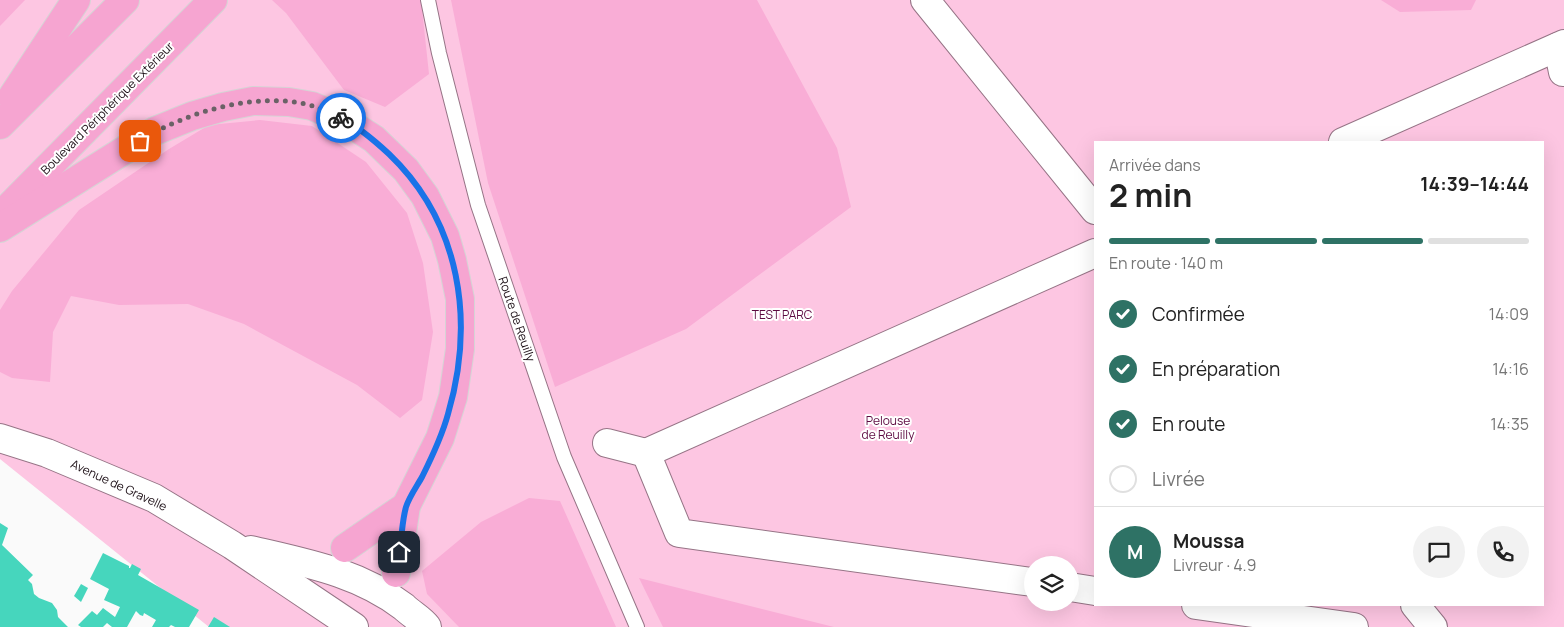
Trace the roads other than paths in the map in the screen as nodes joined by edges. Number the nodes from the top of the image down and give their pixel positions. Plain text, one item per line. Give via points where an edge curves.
1 (76, 0) edge
2 (126, 0) edge
3 (213, 0) edge
4 (428, 0) edge
5 (925, 0) edge
6 (1562, 54) edge
7 (0, 115) edge
8 (0, 125) edge
9 (1345, 141) edge
10 (1094, 209) edge
11 (0, 216) edge
12 (0, 228) edge
13 (1094, 253) edge
14 (0, 438) edge
15 (607, 443) dead end
16 (646, 453) junction
17 (406, 506) junction
18 (232, 545) junction
19 (345, 548) joint
20 (319, 566) junction
21 (1024, 581) edge
22 (395, 586) junction
23 (1079, 588) edge
24 (1094, 591) edge
25 (1203, 606) edge
26 (1416, 606) edge
27 (354, 627) edge
28 (395, 627) edge
29 (427, 627) edge
30 (637, 627) edge
31 (1354, 627) edge
32 (1433, 627) edge

1 - 7 highway
2 - 8 highway
3 - 11 highway, Boulevard Périphérique Extérieur
4 - 30 lane, Route de Reuilly via 478,205 564,457
5 - 10 street
6 - 9 street
12 - 17 highway via 155,131 223,107 254,101 312,106 343,119 374,139 406,170 425,196 445,236 460,299 460,349 448,416 429,463
13 - 16 street
14 - 18 street, Avenue de Gravelle via 47,453 154,498
15 - 16 street
16 - 21 street via 679,533
17 - 19 highway
17 - 22 highway
18 - 20 street, Avenue de Gravelle
18 - 27 street, Avenue de Gravelle
19 - 20 street
20 - 22 street, Avenue de Gravelle via 367,584
22 - 28 street
22 - 29 street, Avenue de Gravelle
23 - 24 street
25 - 31 street
26 - 32 street

